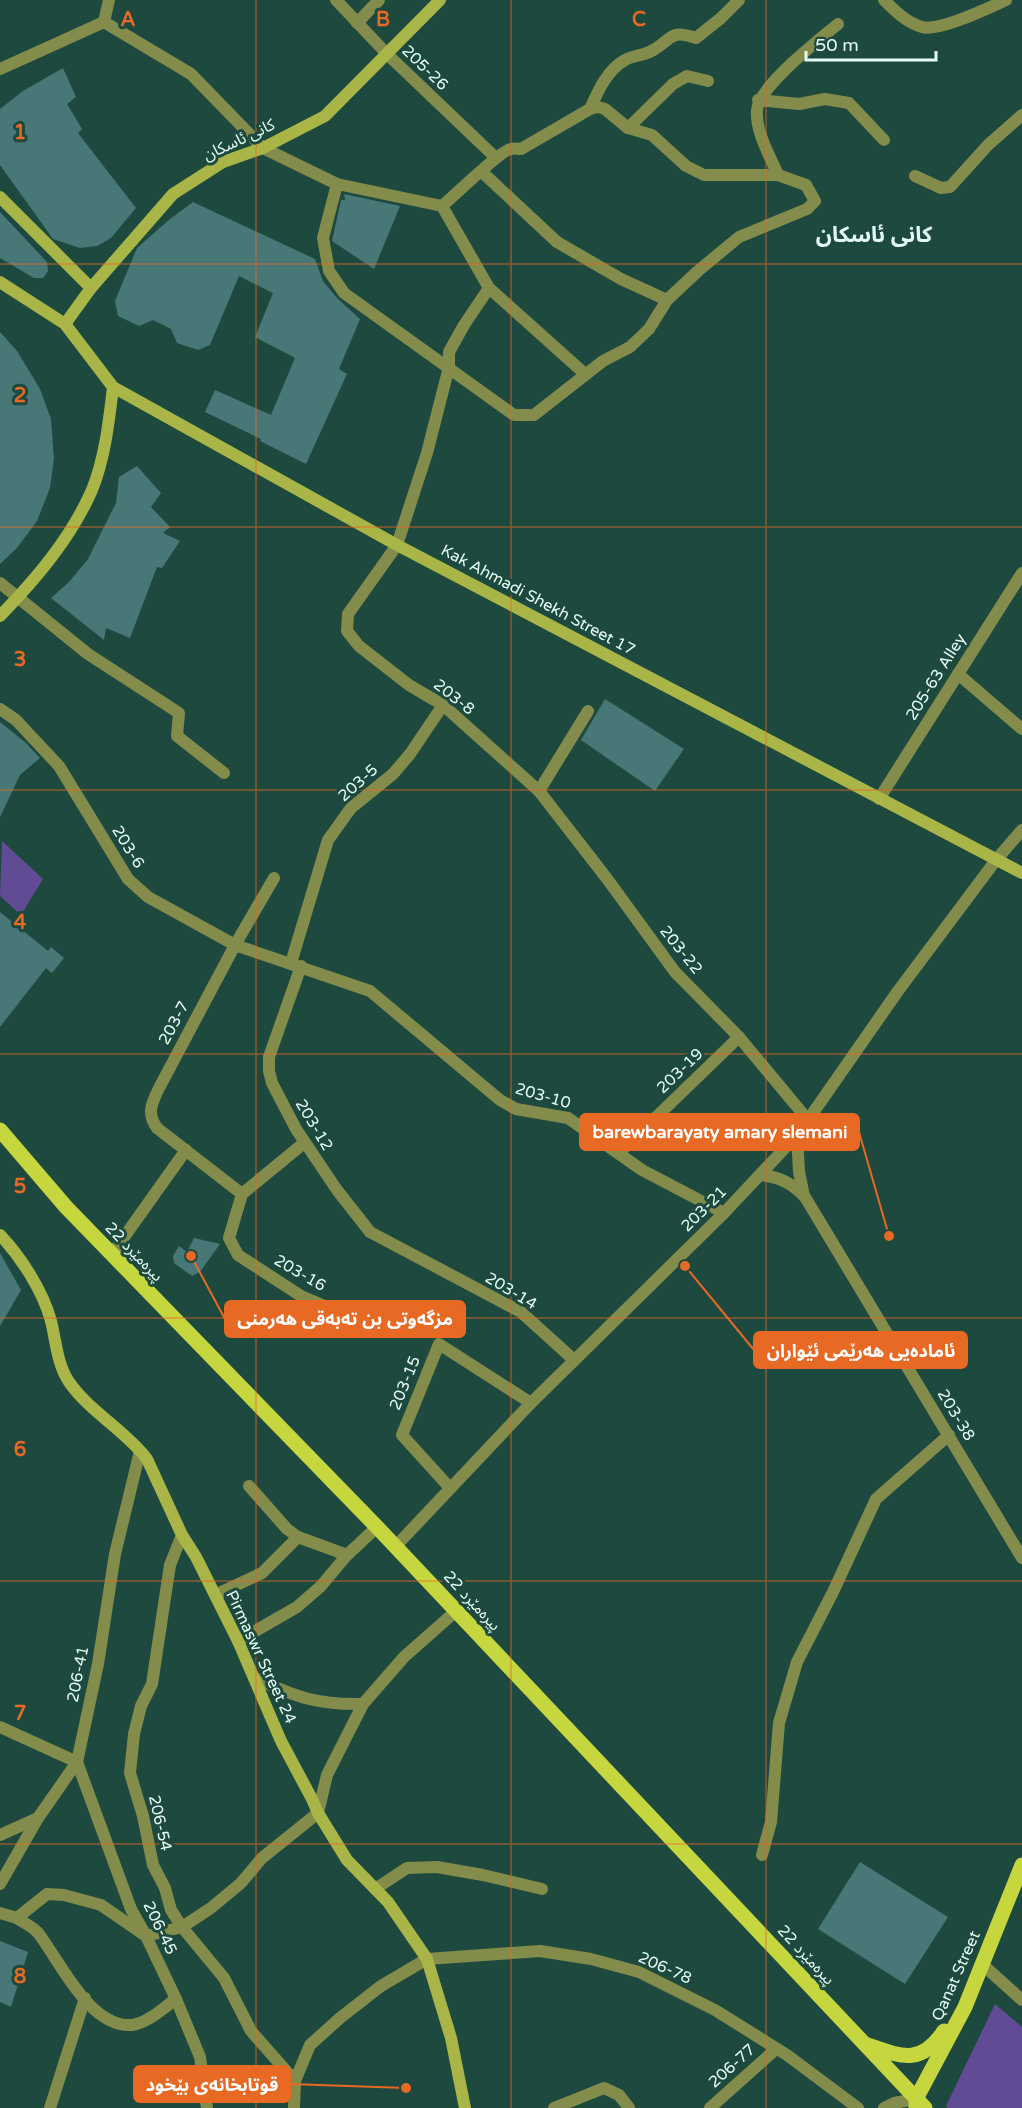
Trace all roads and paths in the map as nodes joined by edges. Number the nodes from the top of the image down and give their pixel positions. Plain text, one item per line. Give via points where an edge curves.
1 (108, 0) edge
2 (336, 0) edge
3 (379, 0) edge
4 (440, 0) edge
5 (740, 0) edge
6 (884, 0) edge
7 (1006, 0) edge
8 (104, 22) junction
9 (357, 23) junction
10 (838, 24) dead end
11 (387, 54) junction
12 (0, 69) edge
13 (708, 81) dead end
14 (758, 100) junction
15 (590, 109) junction
16 (1022, 114) edge
17 (628, 128) junction
18 (884, 140) dead end
19 (263, 148) junction
20 (495, 157) junction
21 (482, 172) junction
22 (778, 175) junction
23 (915, 176) dead end
24 (337, 184) junction
25 (0, 197) edge
26 (442, 206) junction
27 (0, 282) edge
28 (91, 288) junction
29 (489, 288) junction
30 (667, 300) junction
31 (65, 324) junction
32 (449, 367) junction
33 (585, 374) junction
34 (113, 387) junction
35 (397, 545) junction
36 (1020, 579) edge
37 (0, 583) edge
38 (18, 598) junction
39 (0, 615) edge
40 (958, 674) junction
41 (442, 705) junction
42 (0, 709) edge
43 (588, 711) dead end
44 (1022, 729) edge
45 (224, 773) dead end
46 (539, 791) junction
47 (879, 799) junction
48 (1022, 830) edge
49 (996, 860) junction
50 (1022, 873) edge
51 (274, 878) dead end
52 (234, 945) junction
53 (296, 964) junction
54 (739, 1037) junction
55 (808, 1120) junction
56 (0, 1130) edge
57 (797, 1134) junction
58 (304, 1143) junction
59 (186, 1150) junction
60 (619, 1153) junction
61 (761, 1175) junction
62 (242, 1194) junction
63 (804, 1197) junction
64 (724, 1213) junction
65 (0, 1235) edge
66 (112, 1254) junction
67 (423, 1261) joint
68 (368, 1322) dead end
69 (574, 1360) junction
70 (531, 1403) junction
71 (949, 1435) junction
72 (140, 1451) junction
73 (249, 1486) dead end
74 (450, 1488) junction
75 (377, 1527) junction
76 (182, 1535) junction
77 (298, 1538) junction
78 (396, 1547) junction
79 (347, 1556) junction
80 (1022, 1558) edge
81 (215, 1596) junction
82 (456, 1611) junction
83 (238, 1641) junction
84 (254, 1678) junction
85 (363, 1704) junction
86 (0, 1727) edge
87 (77, 1762) junction
88 (318, 1813) junction
89 (38, 1818) junction
90 (0, 1835) edge
91 (762, 1855) dead end
92 (1022, 1865) edge
93 (0, 1884) edge
94 (375, 1888) junction
95 (542, 1889) dead end
96 (0, 1913) edge
97 (17, 1918) junction
98 (182, 1927) junction
99 (146, 1936) junction
100 (427, 1959) junction
101 (983, 1965) junction
102 (85, 1998) junction
103 (176, 2000) junction
104 (1022, 2000) edge
105 (965, 2007) junction
106 (864, 2044) junction
107 (776, 2049) junction
108 (295, 2081) junction
109 (919, 2105) edge
110 (50, 2108) edge
111 (207, 2108) edge
112 (294, 2108) edge
113 (465, 2108) edge
114 (554, 2108) edge
115 (629, 2108) edge
116 (710, 2108) edge
117 (858, 2108) edge
118 (884, 2108) edge

1 - 8 street
2 - 9 street, 205-26
3 - 9 street
4 - 11 street, کانی ئاسکان
5 - 15 street via 696,38 674,34 656,49 626,58 599,88
6 - 7 street via 924,28 953,22
8 - 12 street
8 - 19 street via 191,74
9 - 11 street, 205-26
10 - 14 street via 786,69
11 - 19 street, کانی ئاسکان via 325,116
11 - 20 street, 205-26
13 - 17 street via 687,76 673,84
14 - 18 street via 799,104 825,99 849,103
14 - 22 street via 759,126
15 - 17 street via 605,109
15 - 20 street via 521,149 510,148
16 - 23 street via 950,187 941,188
17 - 22 street via 652,135 686,166 704,176
19 - 24 street
19 - 28 street, کانی ئاسکان via 223,162 173,194
20 - 21 street
21 - 26 street
21 - 30 street via 557,242
22 - 30 street via 807,185 815,201 807,209 739,237
24 - 26 street
24 - 32 street via 323,238 329,271 344,293
25 - 28 street
26 - 29 street
27 - 31 street, Kak Ahmadi Shekh Street 17
28 - 31 street, کانی ئاسکان
29 - 32 street via 449,352
29 - 33 street
30 - 33 street via 649,329 630,347
31 - 34 street, Kak Ahmadi Shekh Street 17
32 - 33 street via 514,415 524,416 534,415
32 - 35 street
34 - 35 street, Kak Ahmadi Shekh Street 17
34 - 38 street via 107,437 92,489 72,530
35 - 41 street, 203-8 via 348,614 347,631 359,646
35 - 47 street, Kak Ahmadi Shekh Street 17
36 - 40 street, 205-63 Alley
37 - 38 street
38 - 39 street
38 - 45 street via 88,654 179,713 177,736
40 - 44 street
40 - 47 street, 205-63 Alley
41 - 46 street, 203-8
41 - 53 street, 203-5 via 410,754 393,774 351,808 328,840
42 - 52 street, 203-6 via 16,720 59,766 128,879 167,909
43 - 46 street
46 - 54 street, 203-22 via 675,972
47 - 49 street, Kak Ahmadi Shekh Street 17
48 - 49 street, 203-21
49 - 50 street, Kak Ahmadi Shekh Street 17
49 - 55 street, 203-21
51 - 52 street, 203-7
52 - 53 street, 203-6
52 - 59 street, 203-7 via 153,1101 151,1120
53 - 58 street, 203-12 via 269,1057 269,1071 281,1103
53 - 60 street, 203-10 via 370,991 500,1100 516,1109 568,1118
54 - 55 street, 203-22
54 - 60 street, 203-19
55 - 57 street, 203-21
56 - 66 main road, 22 پیرەمێرد
57 - 61 street, 203-21
57 - 63 street, 203-38
58 - 62 street
58 - 67 street, 203-12 via 370,1232
59 - 62 street
59 - 66 street
60 - 64 street, 203-10 via 642,1170
61 - 63 street, 203-38 via 781,1179
61 - 64 street, 203-21
62 - 68 street, 203-16 via 229,1238 238,1255 301,1296
63 - 71 street, 203-38
64 - 69 street, 203-21
65 - 72 street, Pirmaswr Street 24 via 41,1294 68,1381
66 - 75 main road, 22 پیرەمێرد
67 - 69 street, 203-14 via 521,1312
69 - 70 street, 203-21
70 - 74 street, 203-21
70 - 74 street, 203-15 via 439,1344 402,1435
71 - 80 street, 203-38
71 - 91 street via 876,1499 797,1662 779,1723 771,1822
72 - 76 street, Pirmaswr Street 24
72 - 87 street, 206-41 via 115,1554 98,1664
73 - 77 street
74 - 78 street, 203-21
75 - 78 main road, 22 پیرەمێرد
75 - 79 street
76 - 81 street, Pirmaswr Street 24
76 - 98 street, 206-54 via 170,1565 152,1684 134,1734 130,1773 153,1865
77 - 79 street
77 - 81 street via 262,1573
78 - 82 main road, 22 پیرەمێرد
79 - 83 street via 297,1607
81 - 83 street, Pirmaswr Street 24
82 - 85 street via 404,1658
82 - 106 main road, 22 پیرەمێرد
83 - 84 street, Pirmaswr Street 24
84 - 85 street via 311,1700
84 - 88 street, Pirmaswr Street 24
85 - 88 street via 327,1775
86 - 87 street
87 - 89 street, 206-41
87 - 99 street, 206-45 via 131,1909
88 - 94 street, Pirmaswr Street 24 via 347,1860
88 - 98 street via 262,1858 241,1883
89 - 90 street
89 - 93 street, 206-41
92 - 101 main road, Qanat Street
94 - 95 street via 407,1868 437,1867
94 - 100 street, Pirmaswr Street 24
96 - 97 street
97 - 99 street via 47,1894 64,1895 101,1905
97 - 102 street via 38,1932
98 - 99 street
98 - 108 street, 206-54 via 224,1978 251,2031
99 - 103 street, 206-45
100 - 107 street, 206-78 via 540,1951 591,1959 639,1972 715,2010
100 - 108 street via 381,1986 310,2045
100 - 113 street, Pirmaswr Street 24 via 452,2038
101 - 104 street
101 - 105 main road, Qanat Street
102 - 103 street via 101,2016 132,2025
102 - 110 street
103 - 111 street, 206-45 via 200,2057
105 - 106 main road via 952,2018 931,2049 921,2054 900,2055
105 - 109 main road, Qanat Street
106 - 109 main road, 22 پیرەمێرد
107 - 116 street, 206-77
107 - 117 street, 206-78
108 - 112 street
109 - 118 street via 894,2103
114 - 115 street via 604,2088 619,2095

